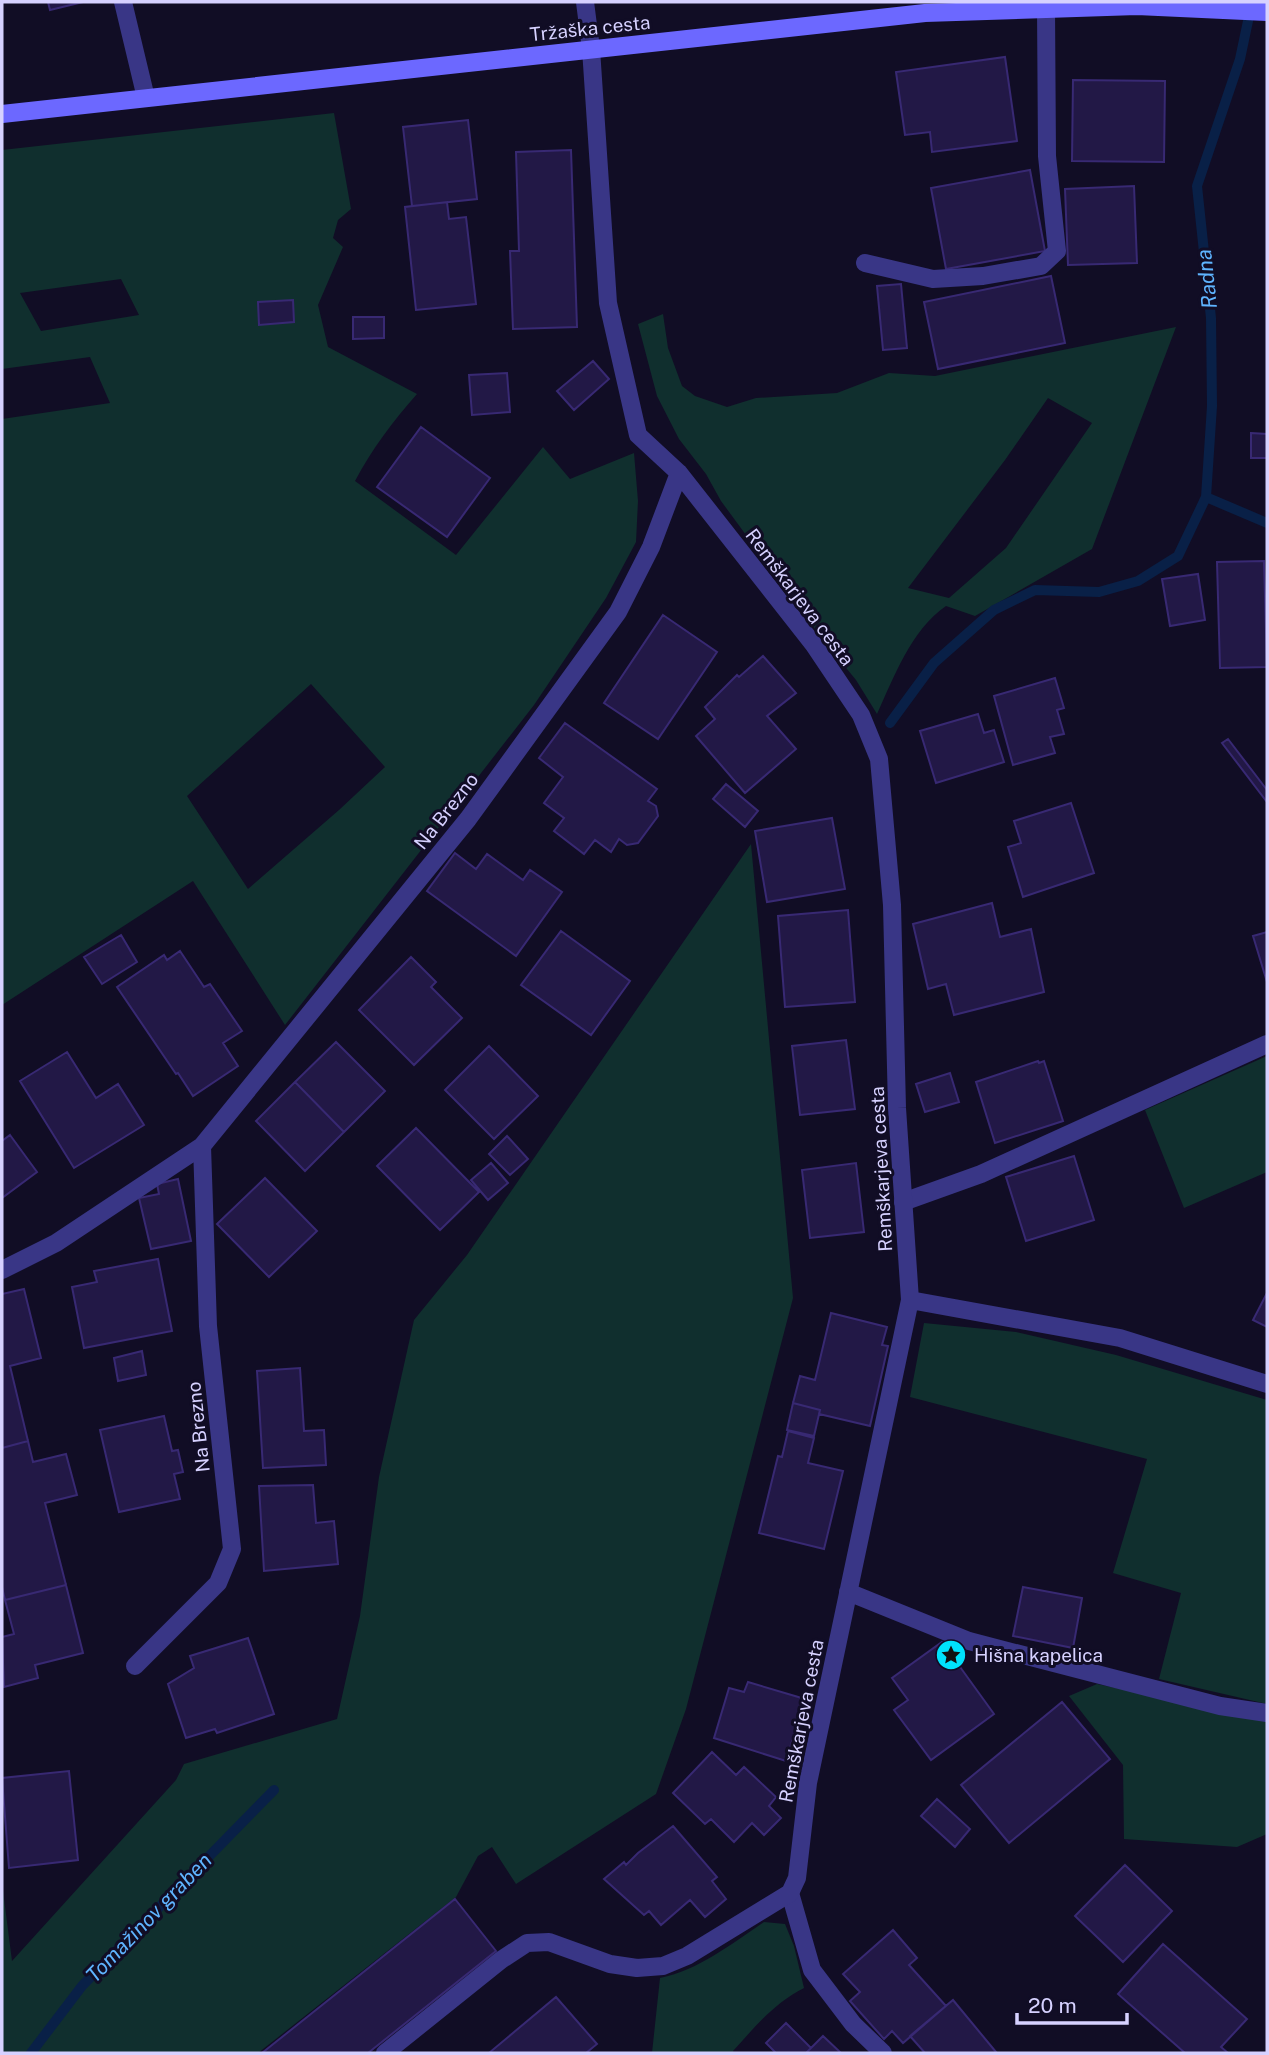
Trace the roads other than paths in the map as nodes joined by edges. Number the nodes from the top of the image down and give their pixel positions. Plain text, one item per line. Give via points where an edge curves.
1 (123, 2) edge
2 (585, 2) edge
3 (926, 8) edge
4 (1046, 8) junction
5 (1267, 12) edge
6 (591, 49) junction
7 (146, 98) junction
8 (2, 114) edge
9 (865, 263) dead end
10 (679, 473) junction
11 (1267, 1044) edge
12 (202, 1146) junction
13 (904, 1202) junction
14 (2, 1270) edge
15 (910, 1300) junction
16 (1267, 1384) edge
17 (848, 1592) junction
18 (135, 1666) dead end
19 (1267, 1713) edge
20 (790, 1893) junction
21 (385, 2053) edge
22 (883, 2053) edge

1 - 7 street
2 - 6 street, Remškarjeva cesta
3 - 4 main road, Tržaška cesta
3 - 6 main road, Tržaška cesta
4 - 5 main road, Tržaška cesta via 1137,6
4 - 9 street via 1047,156 1057,251 1041,266 983,276 933,279
6 - 7 main road, Tržaška cesta
6 - 10 street, Remškarjeva cesta via 608,303 638,435
7 - 8 main road, Tržaška cesta
10 - 12 street, Na Brezno via 651,547 618,612 468,819
10 - 13 street, Remškarjeva cesta via 814,645 861,715 880,759 892,905
11 - 13 street via 981,1174
12 - 14 street, Na Brezno via 56,1243
12 - 18 street, Na Brezno via 208,1326 232,1549 218,1583
13 - 15 street, Remškarjeva cesta
15 - 16 street via 1119,1338
15 - 17 street, Remškarjeva cesta
17 - 19 street via 969,1641 1220,1706
17 - 20 street, Remškarjeva cesta via 808,1783 797,1878
20 - 21 street via 663,1966 610,1964 550,1942 527,1943
20 - 22 street via 812,1970 853,2024

